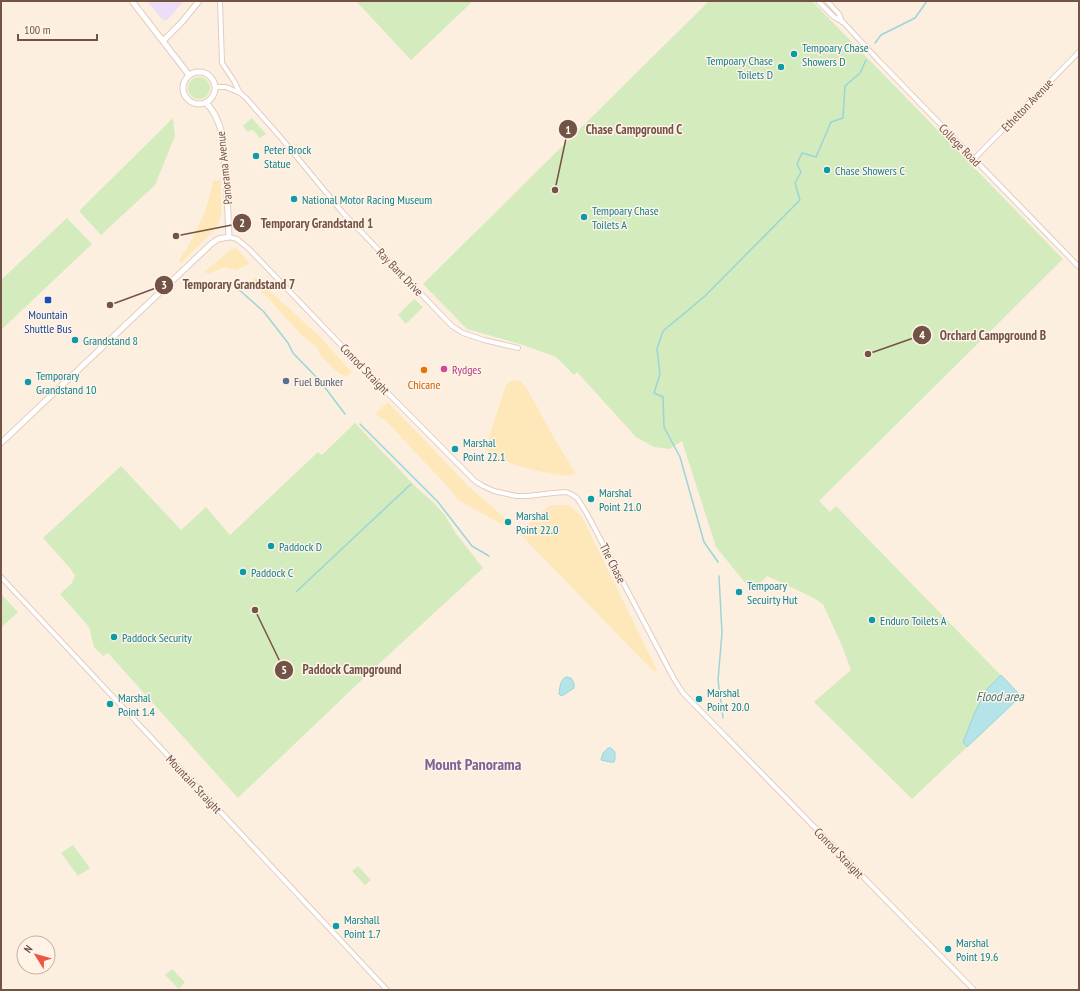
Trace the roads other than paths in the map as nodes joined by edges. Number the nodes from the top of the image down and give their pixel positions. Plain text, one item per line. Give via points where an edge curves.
1 (132, 1) edge
2 (199, 1) edge
3 (220, 1) edge
4 (818, 1) edge
5 (827, 1) edge
6 (843, 22) junction
7 (163, 41) junction
8 (1079, 52) edge
9 (189, 75) junction
10 (216, 87) junction
11 (240, 93) junction
12 (206, 103) junction
13 (974, 159) junction
14 (229, 236) junction
15 (1079, 267) edge
16 (518, 348) dead end
17 (1, 443) edge
18 (475, 481) joint
19 (1, 577) edge
20 (705, 717) joint
21 (387, 990) edge
22 (974, 990) edge

1 - 7 street
2 - 7 street
3 - 11 street, Ray Bant Drive via 222,64
4 - 6 street, College Road via 834,18
5 - 6 street, College Road
6 - 13 street, College Road
7 - 9 street
8 - 13 street, Ethelton Avenue
9 - 10 street via 204,72 212,78
9 - 12 street via 183,83 185,97 193,104
10 - 11 street, Ray Bant Drive via 226,87
10 - 12 street via 213,96
11 - 16 street, Ray Bant Drive via 343,213 452,326 470,336
12 - 14 street, Panorama Avenue via 210,106 222,132
13 - 15 street, College Road
14 - 17 street via 211,244
14 - 18 street, Conrod Straight via 237,239 255,256
18 - 20 street, The Chase via 508,495 561,492 577,498 674,679
19 - 21 street, Mountain Straight
20 - 22 street, Conrod Straight

